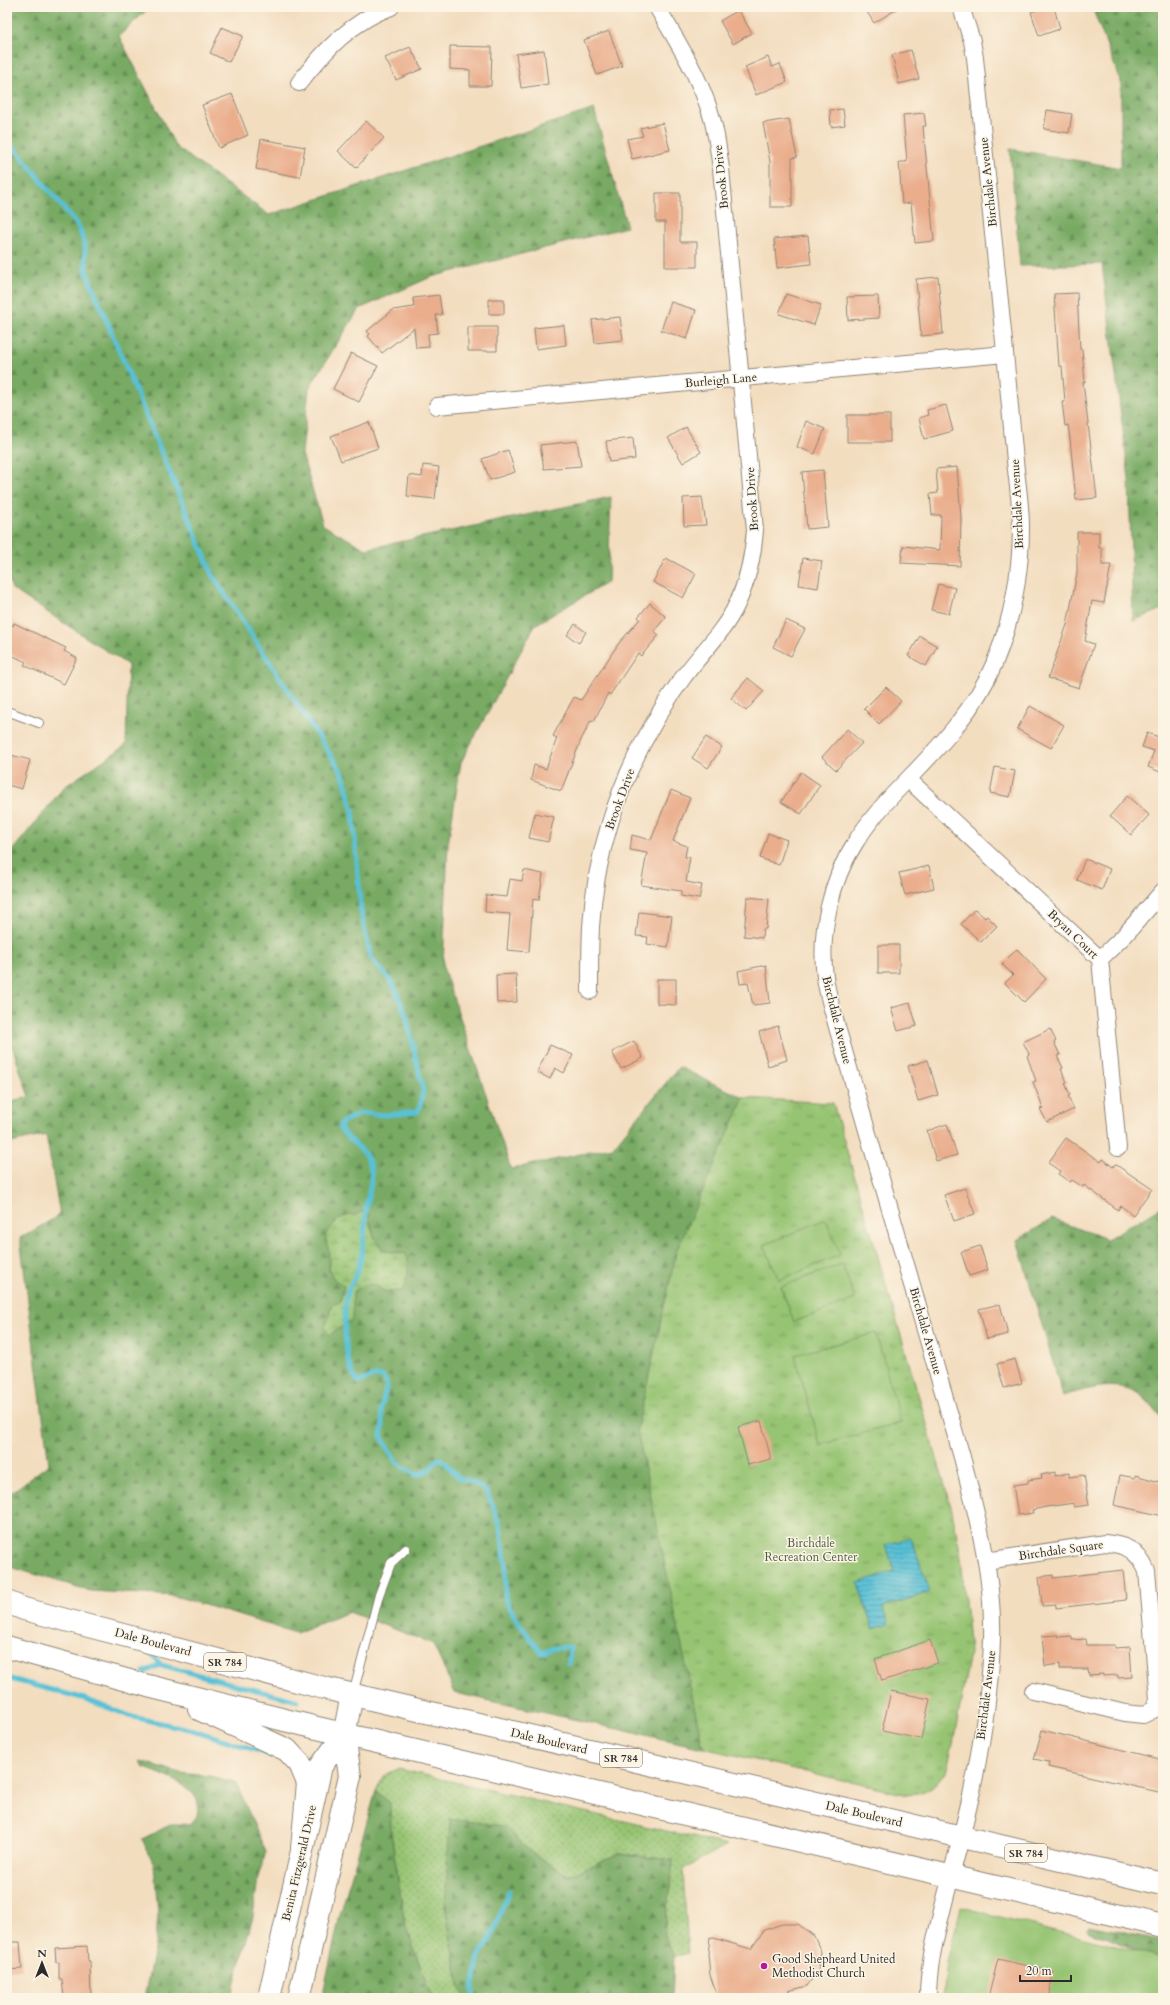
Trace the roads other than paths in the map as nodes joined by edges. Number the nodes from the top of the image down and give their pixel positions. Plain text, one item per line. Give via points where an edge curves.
1 (391, 7) edge
2 (657, 7) edge
3 (961, 7) edge
4 (299, 83) dead end
5 (1005, 354) junction
6 (741, 378) junction
7 (437, 406) dead end
8 (7, 711) edge
9 (39, 723) dead end
10 (908, 779) junction
11 (1163, 891) edge
12 (1100, 959) junction
13 (590, 991) dead end
14 (1118, 1148) dead end
15 (406, 1549) dead end
16 (986, 1561) junction
17 (7, 1602) edge
18 (7, 1647) edge
19 (148, 1686) junction
20 (1033, 1691) dead end
21 (352, 1695) junction
22 (344, 1735) junction
23 (960, 1837) junction
24 (302, 1848) junction
25 (950, 1876) junction
26 (1163, 1884) edge
27 (1163, 1926) edge
28 (269, 1998) edge
29 (299, 1998) edge
30 (928, 1998) edge

1 - 4 street via 362,21 338,38
2 - 6 street, Brook Drive via 694,72 707,103 716,135 722,169
3 - 5 street, Birchdale Avenue via 975,58
5 - 6 street, Burleigh Lane
5 - 10 street, Birchdale Avenue via 1021,525 1015,597 1006,632 983,686 960,720
6 - 7 street, Burleigh Lane
6 - 13 street, Brook Drive via 755,530 748,573 737,604 726,623 681,680 653,723 630,769 605,842 596,884 591,926
8 - 9 lane
10 - 12 street, Bryan Court
10 - 16 street, Birchdale Avenue via 870,821 854,844 841,870 830,903 824,938 825,978 962,1457
11 - 12 street via 1126,935
12 - 14 street, Bryan Court
15 - 21 lane via 391,1563 379,1595
16 - 20 street, Birchdale Square via 1105,1543 1133,1551 1147,1570 1158,1699 1155,1709 1143,1715 1125,1713
16 - 23 street, Birchdale Avenue via 992,1638 989,1682 972,1792
17 - 21 main road, Dale Boulevard / SR 784 via 24,1609
18 - 19 main road
19 - 22 main road
19 - 24 main road via 274,1742 295,1757 308,1783
21 - 22 main road, Benita Fitzgerald Drive
21 - 23 main road, Dale Boulevard / SR 784
22 - 24 main road, Benita Fitzgerald Drive via 321,1766
22 - 25 main road
22 - 29 main road, Benita Fitzgerald Drive via 350,1776
23 - 25 street, Birchdale Avenue
23 - 26 main road, Dale Boulevard / SR 784
24 - 28 main road, Benita Fitzgerald Drive
25 - 27 main road
25 - 30 street, Birchdale Avenue via 928,1976

